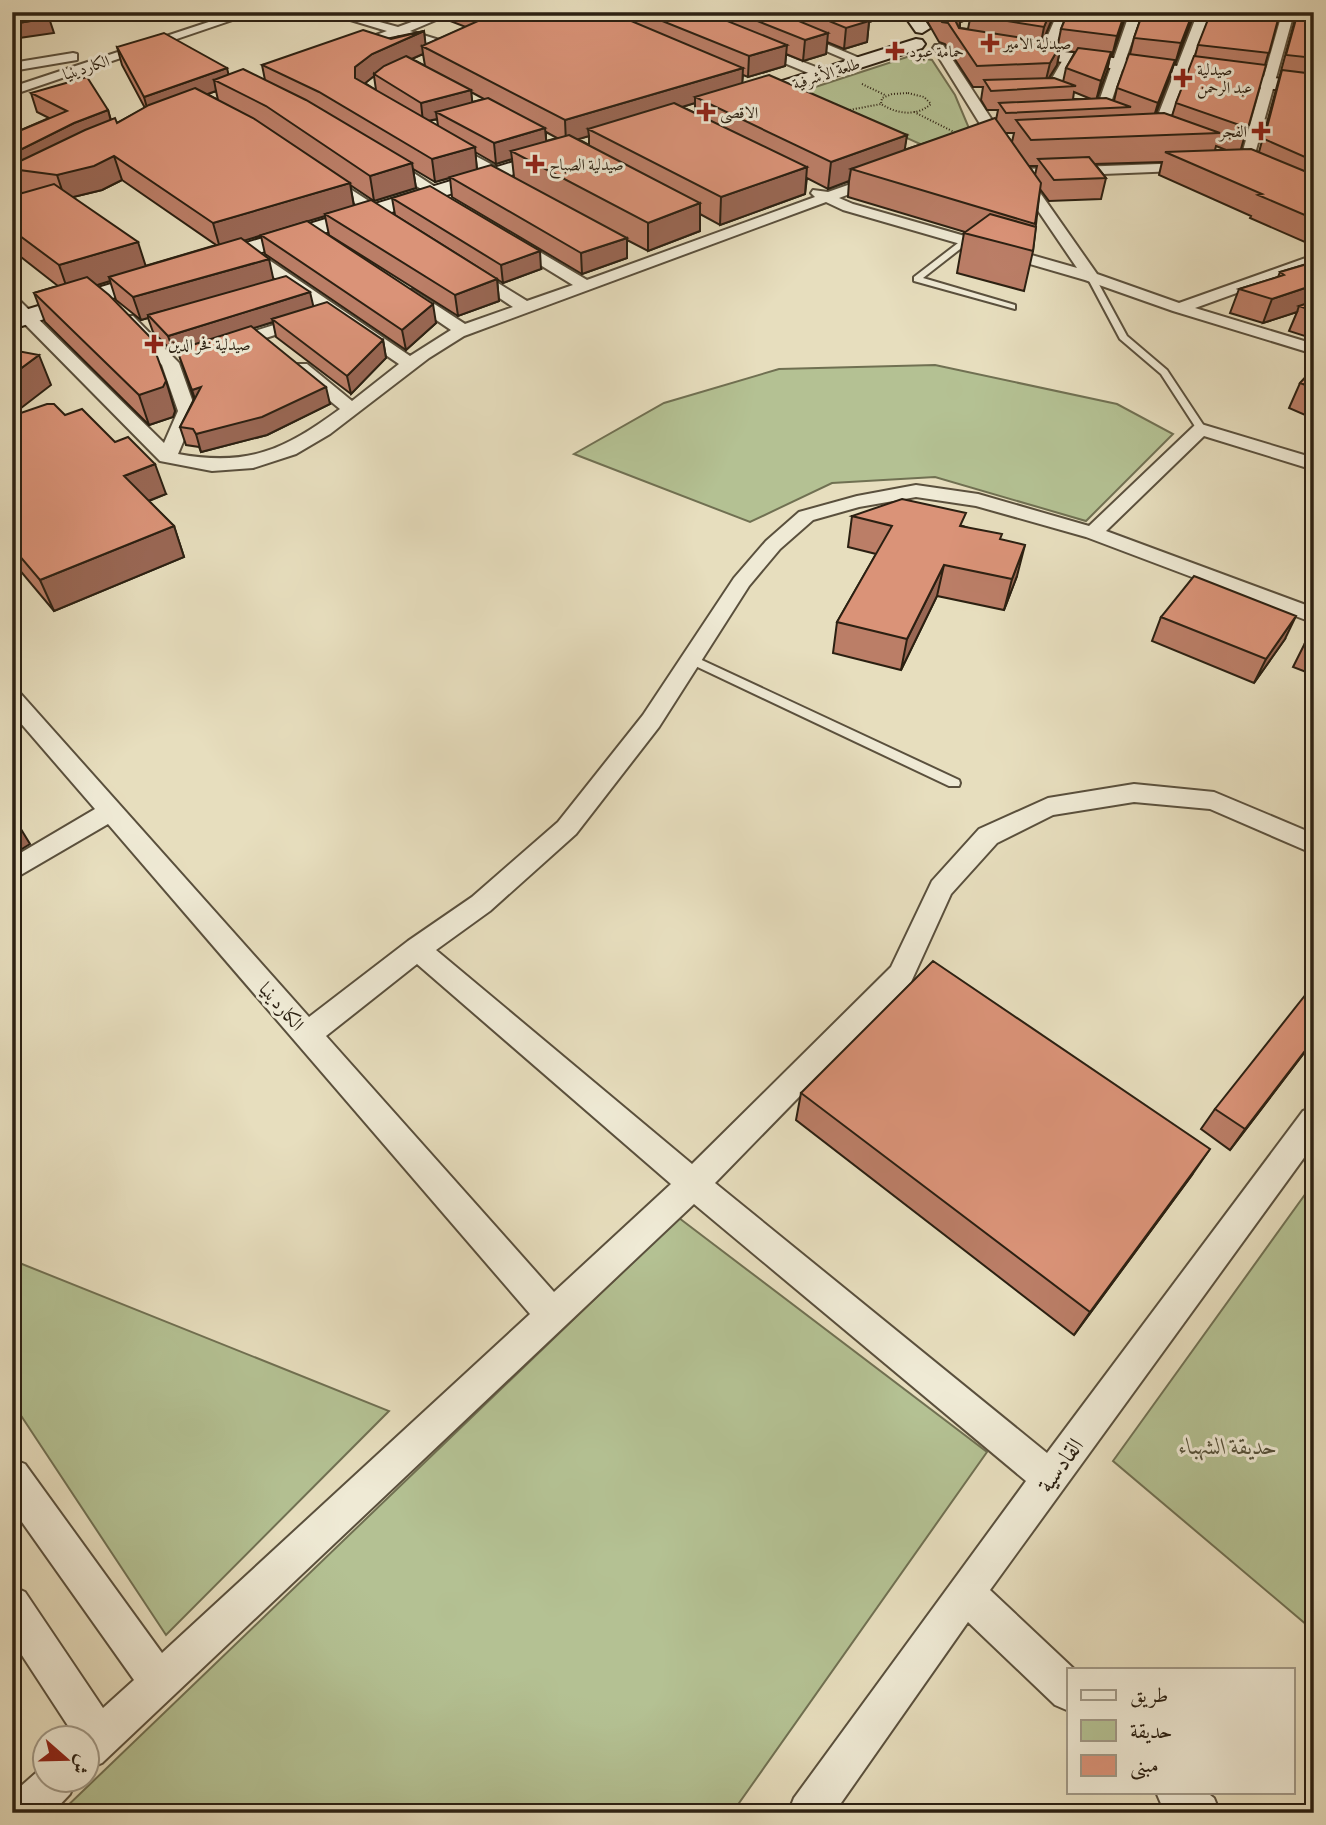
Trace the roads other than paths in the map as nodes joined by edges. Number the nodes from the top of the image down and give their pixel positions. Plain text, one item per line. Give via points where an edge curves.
1 (66, 12) edge
2 (251, 12) edge
3 (329, 12) edge
4 (450, 12) edge
5 (739, 12) edge
6 (909, 12) edge
7 (1064, 12) edge
8 (1136, 12) edge
9 (1204, 12) edge
10 (1271, 12) edge
11 (1314, 15) edge
12 (1287, 17) junction
13 (12, 20) edge
14 (1314, 25) edge
15 (399, 30) junction
16 (925, 33) junction
17 (160, 43) junction
18 (745, 43) edge
19 (960, 45) edge
20 (991, 47) edge
21 (939, 48) junction
22 (336, 54) edge
23 (1045, 56) junction
24 (433, 57) edge
25 (1069, 60) junction
26 (863, 62) junction
27 (1116, 65) junction
28 (12, 67) edge
29 (822, 74) junction
30 (1180, 74) junction
31 (745, 82) edge
32 (1268, 84) junction
33 (15, 87) edge
34 (1314, 89) edge
35 (768, 92) junction
36 (1015, 92) edge
37 (1064, 96) junction
38 (720, 106) edge
39 (1062, 113) edge
40 (1108, 113) junction
41 (824, 115) edge
42 (1133, 129) edge
43 (432, 137) edge
44 (1001, 138) junction
45 (547, 140) edge
46 (978, 142) edge
47 (1208, 151) edge
48 (577, 152) joint
49 (377, 155) edge
50 (309, 166) edge
51 (1252, 167) junction
52 (904, 169) edge
53 (1021, 173) junction
54 (494, 174) junction
55 (802, 186) edge
56 (515, 188) edge
57 (434, 193) junction
58 (827, 197) junction
59 (455, 208) edge
60 (374, 211) junction
61 (310, 230) junction
62 (409, 233) edge
63 (502, 236) edge
64 (965, 242) junction
65 (332, 245) edge
66 (247, 250) junction
67 (1314, 260) edge
68 (456, 263) edge
69 (1091, 277) junction
70 (292, 284) junction
71 (584, 285) junction
72 (398, 288) edge
73 (267, 292) edge
74 (97, 295) junction
75 (525, 307) junction
76 (1012, 307) dead end
77 (1179, 308) junction
78 (334, 311) junction
79 (18, 314) edge
80 (1282, 325) dead end
81 (464, 331) junction
82 (1261, 333) junction
83 (260, 336) junction
84 (1314, 349) edge
85 (208, 351) edge
86 (410, 363) junction
87 (351, 409) junction
88 (1201, 429) junction
89 (167, 457) junction
90 (1314, 464) edge
91 (1093, 533) junction
92 (1314, 616) edge
93 (691, 659) junction
94 (12, 698) edge
95 (954, 783) dead end
96 (111, 811) junction
97 (1314, 845) edge
98 (12, 870) edge
99 (417, 949) junction
100 (307, 1035) junction
101 (1314, 1120) edge
102 (693, 1184) junction
103 (551, 1314) junction
104 (12, 1477) edge
105 (1050, 1478) junction
106 (965, 1593) junction
107 (12, 1605) edge
108 (159, 1682) junction
109 (1067, 1689) edge
110 (82, 1724) edge
111 (102, 1735) edge
112 (42, 1794) edge
113 (1178, 1794) edge
114 (22, 1813) edge
115 (809, 1813) edge
116 (1199, 1813) edge

1 - 13 street
2 - 17 street, الكاردينيا
3 - 15 street
4 - 15 street
5 - 26 street
6 - 16 main road
7 - 23 street
8 - 27 street
9 - 30 street
10 - 12 street
11 - 12 street
12 - 14 street
12 - 32 street
15 - 22 street
15 - 24 street via 461,45
16 - 21 main road
16 - 26 main road, طلعة الأشرفية
17 - 28 street, الكاردينيا
17 - 33 street, الكاردينيا
18 - 29 street
19 - 21 main road
20 - 23 main road
21 - 44 street
23 - 25 main road
25 - 27 main road
25 - 37 street
26 - 29 main road, طلعة الأشرفية
27 - 30 main road
27 - 40 street
29 - 35 main road, طلعة الأشرفية
30 - 32 main road
30 - 42 street via 1164,134
31 - 35 street
32 - 34 main road
32 - 51 street
35 - 38 main road, طلعة الأشرفية
35 - 41 street
36 - 37 street
37 - 40 street
39 - 40 street
43 - 54 street
44 - 46 street
44 - 53 street
45 - 48 street
47 - 51 street
48 - 54 main road
49 - 57 street
50 - 60 street
51 - 53 street
52 - 58 street
53 - 69 street
54 - 56 street
54 - 57 main road
55 - 58 street
57 - 59 street
57 - 60 main road
58 - 64 street
58 - 71 street via 643,258
60 - 61 main road
60 - 62 street
61 - 65 street
61 - 66 main road
63 - 71 street
64 - 69 street
64 - 76 lane via 918,279
66 - 70 street
66 - 74 main road
67 - 77 street
68 - 75 street
69 - 77 street
69 - 88 lane via 1123,337 1164,372
70 - 73 street
70 - 78 street
71 - 75 street
72 - 81 street
74 - 79 main road
74 - 89 street via 145,327 176,361 187,411
75 - 81 street
77 - 82 street
78 - 83 street
78 - 86 street
79 - 89 street
80 - 82 street
81 - 86 street
82 - 84 street
83 - 85 street
83 - 87 street
86 - 87 street
87 - 89 street via 306,442 248,465 220,468
88 - 90 street
88 - 91 street
91 - 92 street
91 - 93 street via 978,500 916,491 806,516 741,582
93 - 95 lane
93 - 99 street via 651,721 567,828 481,904
94 - 96 street, الكاردينيا
96 - 98 street
96 - 100 street, الكاردينيا
97 - 102 street via 1214,801 1134,793 1048,807 988,836 941,888 901,974
99 - 100 street
99 - 102 street
100 - 103 street, الكاردينيا
101 - 105 street, القادسية
102 - 103 street
102 - 105 street
103 - 108 street
104 - 108 street
105 - 106 street, القادسية
106 - 109 street
106 - 115 street, القادسية
107 - 110 street
108 - 111 street
112 - 114 street
113 - 116 street

